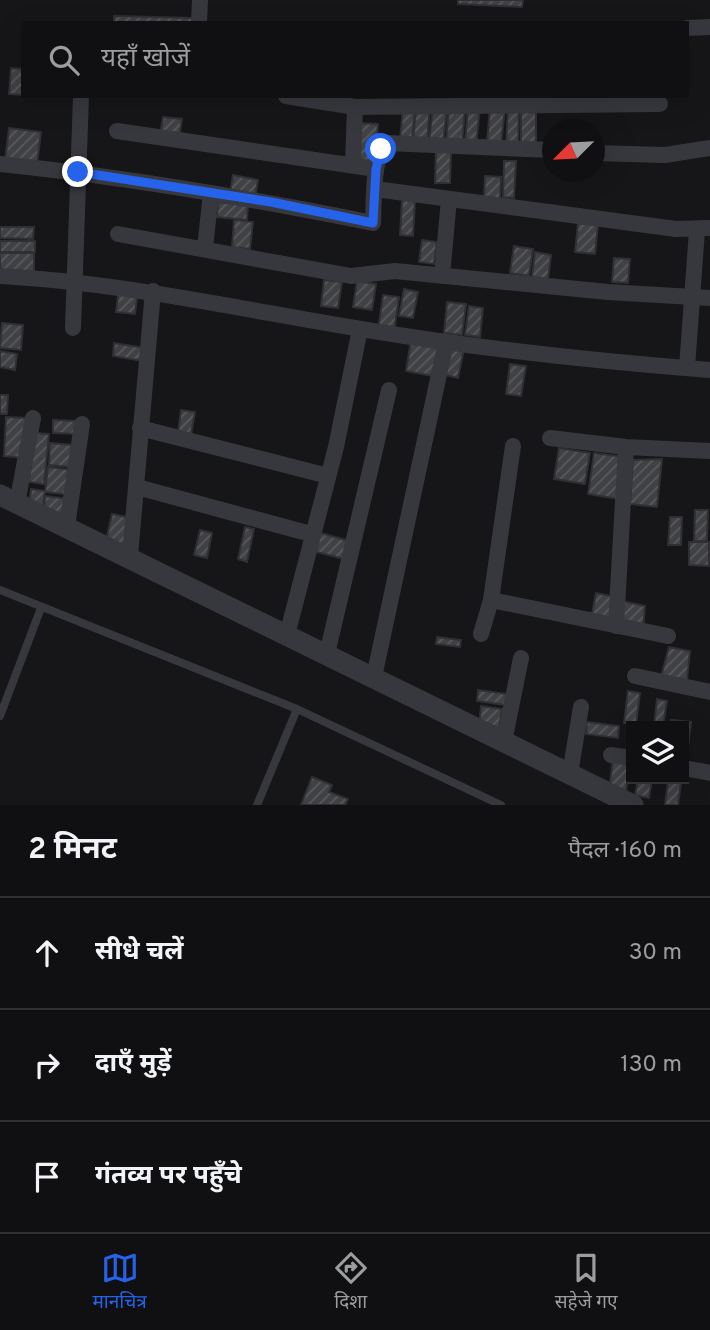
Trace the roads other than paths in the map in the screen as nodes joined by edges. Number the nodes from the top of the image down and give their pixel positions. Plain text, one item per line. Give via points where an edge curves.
1 (200, 0) edge
2 (199, 21) edge
3 (710, 27) edge
4 (689, 28) edge
5 (81, 98) edge
6 (299, 98) edge
7 (660, 104) dead end
8 (355, 107) junction
9 (117, 131) dead end
10 (710, 148) edge
11 (542, 150) edge
12 (605, 152) edge
13 (0, 164) edge
14 (353, 166) junction
15 (376, 169) junction
16 (78, 172) junction
17 (375, 189) junction
18 (211, 193) junction
19 (449, 199) junction
20 (704, 229) edge
21 (118, 234) dead end
22 (205, 248) junction
23 (0, 276) edge
24 (443, 276) junction
25 (73, 280) junction
26 (153, 292) junction
27 (692, 298) junction
28 (710, 298) edge
29 (73, 328) dead end
30 (360, 329) junction
31 (446, 342) junction
32 (687, 368) junction
33 (710, 370) edge
34 (389, 390) dead end
35 (33, 418) dead end
36 (82, 424) dead end
37 (140, 428) junction
38 (550, 438) dead end
39 (513, 446) dead end
40 (626, 447) junction
41 (710, 451) edge
42 (328, 476) junction
43 (137, 487) junction
44 (8, 500) edge
45 (67, 526) junction
46 (311, 534) junction
47 (130, 556) junction
48 (0, 590) edge
49 (491, 600) junction
50 (41, 608) junction
51 (616, 626) junction
52 (481, 634) dead end
53 (287, 635) junction
54 (668, 636) dead end
55 (327, 654) junction
56 (521, 658) dead end
57 (635, 676) dead end
58 (374, 677) junction
59 (710, 692) edge
60 (581, 707) dead end
61 (298, 709) junction
62 (0, 716) edge
63 (504, 742) junction
64 (611, 755) dead end
65 (626, 757) edge
66 (689, 769) edge
67 (710, 773) edge
68 (570, 774) junction
69 (257, 805) edge
70 (501, 805) edge
71 (634, 805) edge

1 - 2 street
3 - 4 street
5 - 16 street
6 - 8 street
7 - 8 street
8 - 14 street
9 - 14 street
10 - 12 street via 665,155
11 - 15 street via 392,142 382,145
13 - 16 street
14 - 15 street
15 - 17 street
16 - 18 street
16 - 25 street
17 - 18 street via 373,223
17 - 19 street
18 - 22 street
19 - 20 street
19 - 24 street
20 - 27 street
21 - 22 street
22 - 24 street via 351,276 395,271
23 - 25 street
24 - 27 street
25 - 26 street
25 - 29 street
26 - 30 street
26 - 37 street
27 - 28 street
27 - 32 street
30 - 31 street
30 - 42 street
31 - 32 street via 530,355
31 - 58 street
32 - 33 street
34 - 55 street
35 - 44 street
36 - 45 street
37 - 42 street
37 - 43 street
38 - 40 street
39 - 49 street
40 - 41 street
40 - 51 street
42 - 46 street
43 - 46 street
43 - 47 street
44 - 45 street
45 - 47 street
46 - 53 street
47 - 53 street
48 - 50 lane
49 - 51 street
49 - 52 street
50 - 61 lane
50 - 62 lane
51 - 54 street
53 - 55 street
55 - 58 street
56 - 63 street
57 - 59 street
58 - 63 street
60 - 68 street
61 - 69 lane
61 - 70 lane
63 - 68 street
64 - 65 street
66 - 67 street
68 - 71 street

